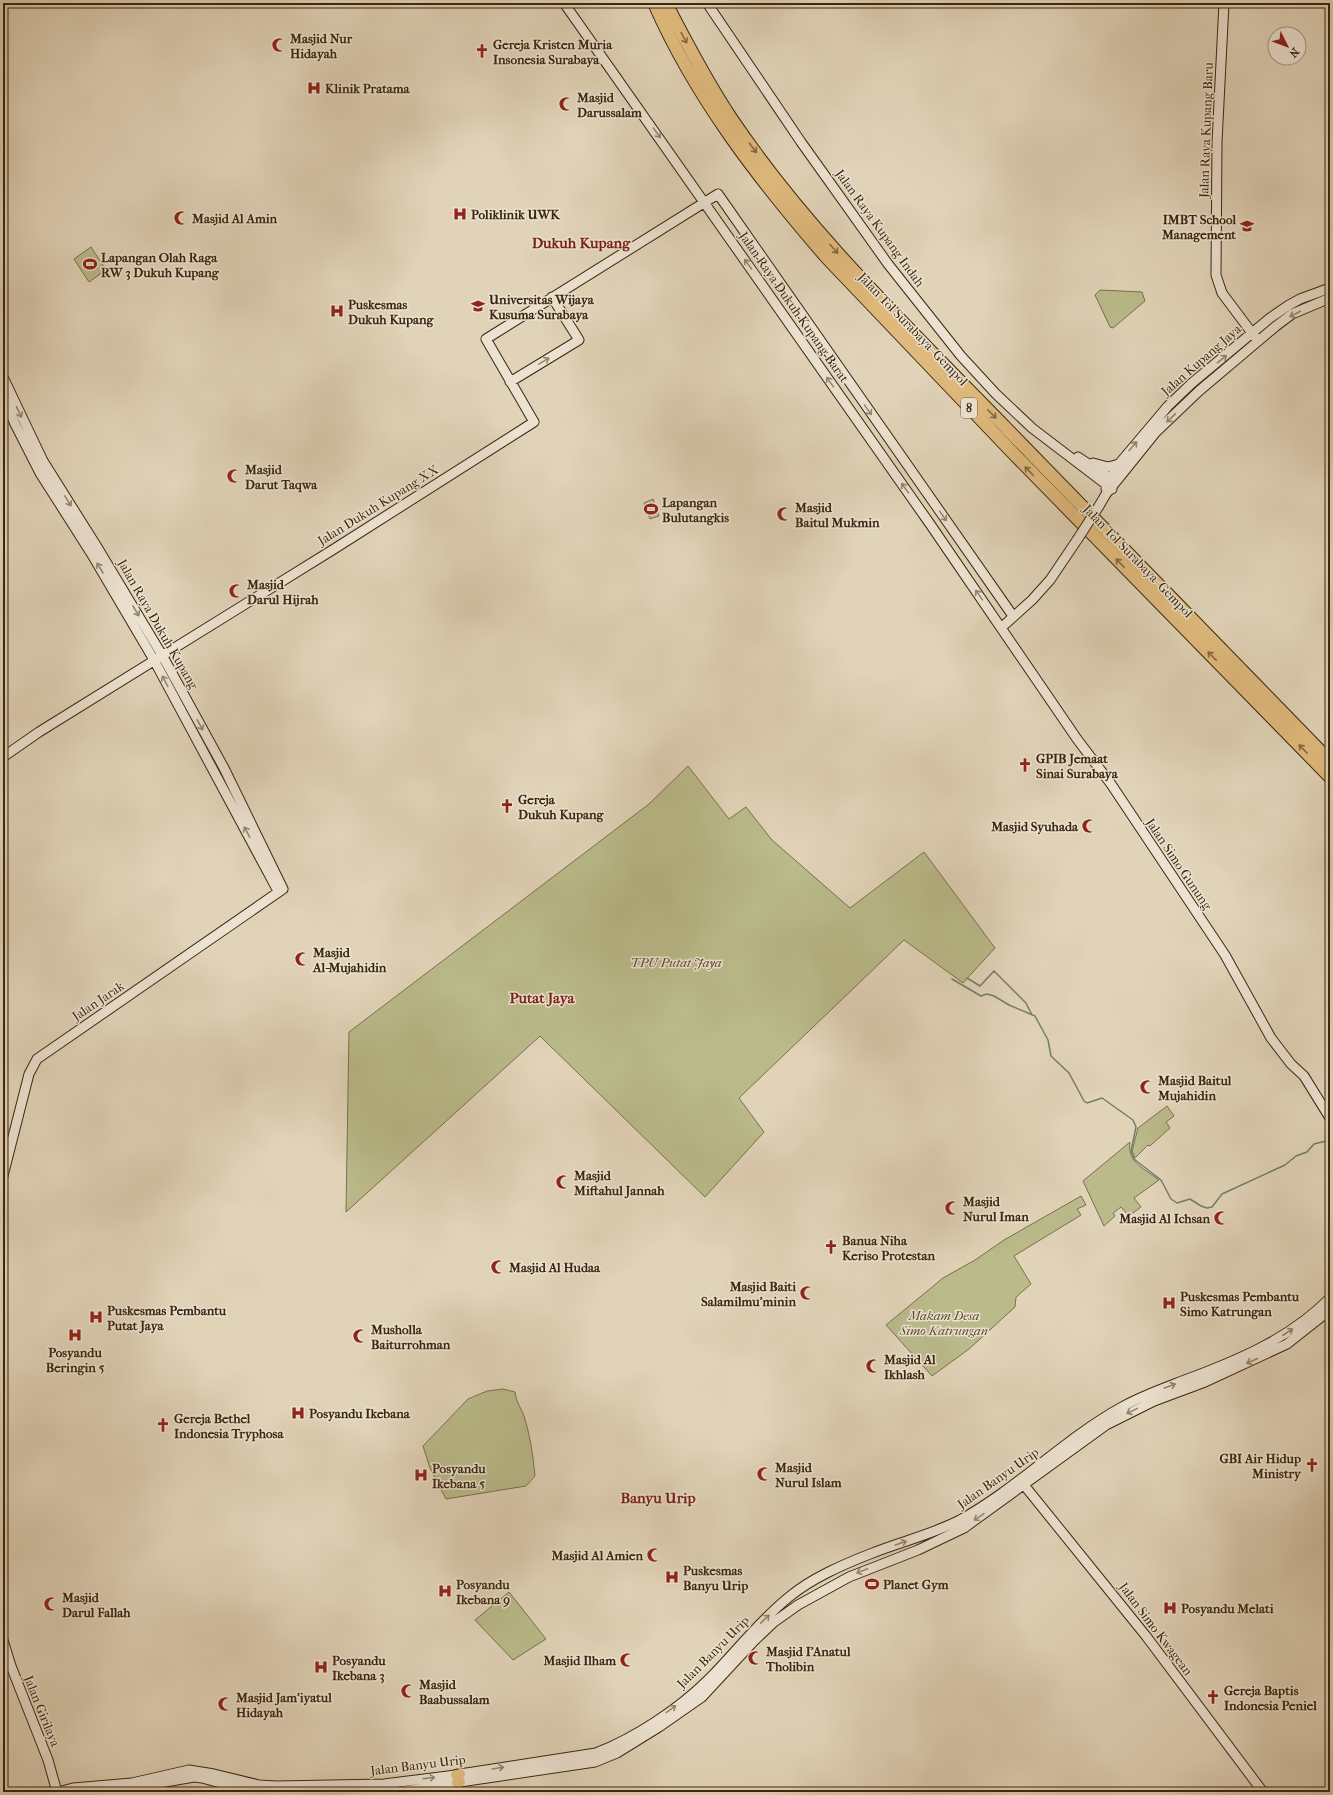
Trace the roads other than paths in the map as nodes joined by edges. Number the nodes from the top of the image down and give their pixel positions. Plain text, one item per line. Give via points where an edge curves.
1 (564, 3) edge
2 (654, 3) edge
3 (666, 3) edge
4 (707, 3) edge
5 (1224, 3) edge
6 (704, 203) junction
7 (771, 269) junction
8 (758, 277) junction
9 (1330, 288) edge
10 (552, 297) junction
11 (1330, 298) edge
12 (1255, 337) junction
13 (3, 377) edge
14 (510, 382) junction
15 (1192, 384) junction
16 (1200, 391) junction
17 (3, 396) edge
18 (881, 429) junction
19 (868, 438) junction
20 (1057, 447) junction
21 (1084, 460) junction
22 (906, 464) junction
23 (1119, 464) junction
24 (894, 473) junction
25 (1110, 486) junction
26 (953, 530) junction
27 (940, 538) junction
28 (1013, 616) junction
29 (1002, 627) junction
30 (158, 658) junction
31 (3, 757) edge
32 (1330, 761) edge
33 (1330, 777) edge
34 (279, 891) joint
35 (1330, 1118) edge
36 (3, 1176) edge
37 (1330, 1298) edge
38 (1330, 1310) edge
39 (1101, 1424) junction
40 (1024, 1485) junction
41 (3, 1640) edge
42 (699, 1694) junction
43 (458, 1779) junction
44 (54, 1780) junction
45 (67, 1789) junction
46 (51, 1792) edge
47 (58, 1792) edge
48 (108, 1792) edge
49 (254, 1792) edge
50 (399, 1792) edge
51 (1263, 1792) edge

1 -> 6 street, Jalan Raya Dukuh Kupang Barat
33 -> 2 highway, Jalan Tol Surabaya–Gempol / 8 via 1011,452 798,225 724,126 677,50
3 -> 32 highway, Jalan Tol Surabaya–Gempol / 8 via 683,38 732,120 793,202 821,234 939,361
4 - 20 street, Jalan Raya Kupang Indah via 815,161 916,300 996,394 1032,428
5 - 12 street, Jalan Raya Kupang Baru via 1217,142 1216,275 1222,294
6 - 7 street, Jalan Raya Dukuh Kupang Barat via 718,194
8 -> 6 street, Jalan Raya Dukuh Kupang Barat
6 - 10 street
7 - 8 street
7 -> 18 street, Jalan Raya Dukuh Kupang Barat
19 -> 8 street, Jalan Raya Dukuh Kupang Barat
9 - 12 street, Jalan Kupang Jaya via 1300,299 1270,318
10 - 14 street, Jalan Dukuh Kupang XX via 486,339
14 -> 10 street via 579,340
11 -> 12 street, Jalan Kupang Jaya via 1292,314
15 -> 12 street, Jalan Kupang Jaya
12 - 16 street, Jalan Kupang Jaya
13 -> 30 street, Jalan Raya Dukuh Kupang via 43,461
14 - 30 street, Jalan Dukuh Kupang XX via 534,422
15 - 16 street
23 -> 15 street, Jalan Kupang Jaya via 1168,406
16 -> 25 street, Jalan Kupang Jaya via 1156,432
30 -> 17 street, Jalan Raya Dukuh Kupang via 40,473
18 - 19 street
18 - 22 street, Jalan Raya Dukuh Kupang Barat
19 - 24 street, Jalan Raya Dukuh Kupang Barat
20 - 21 street, Jalan Raya Kupang Indah
20 - 25 street, Jalan Raya Kupang Indah
21 - 23 street via 1104,466
21 - 25 street, Jalan Raya Kupang Indah
22 - 24 street
22 -> 26 street, Jalan Raya Dukuh Kupang Barat
23 - 25 street, Jalan Kupang Jaya
27 -> 24 street, Jalan Raya Dukuh Kupang Barat
25 - 28 street, Jalan Kupang Jaya, bridge via 1050,580
26 - 27 street
26 - 28 street, Jalan Raya Dukuh Kupang Barat
29 -> 27 street, Jalan Raya Dukuh Kupang Barat
28 - 29 street, Jalan Kupang Jaya
29 - 35 street, Jalan Simo Gunung via 1219,946 1271,1038 1304,1076
30 - 31 street
30 - 34 street, Jalan Raya Dukuh Kupang via 224,768
34 - 36 street, Jalan Jarak via 37,1059 29,1074
39 -> 37 street, Jalan Banyu Urip via 1122,1407 1149,1394 1271,1343 1302,1323
38 -> 39 street, Jalan Banyu Urip via 1287,1344 1205,1382
39 - 40 street, Jalan Banyu Urip
42 -> 39 street, Jalan Banyu Urip via 763,1621 800,1590 825,1574 869,1554 923,1536 959,1520
40 -> 42 street, Jalan Banyu Urip via 964,1528 918,1550 849,1576 791,1609
40 - 51 street, Jalan Simo Kwagean via 1146,1636
41 - 44 street, Jalan Girilaya
42 - 43 street, Jalan Banyu Urip via 615,1746 596,1753
45 -> 43 street, Jalan Banyu Urip via 132,1783 189,1770 259,1785 277,1786 384,1784
43 - 50 street, Jalan Banyu Urip
44 - 45 street
44 - 46 street
44 - 47 street, Jalan Girilaya
45 - 47 street, Jalan Banyu Urip
48 - 49 street via 194,1777

